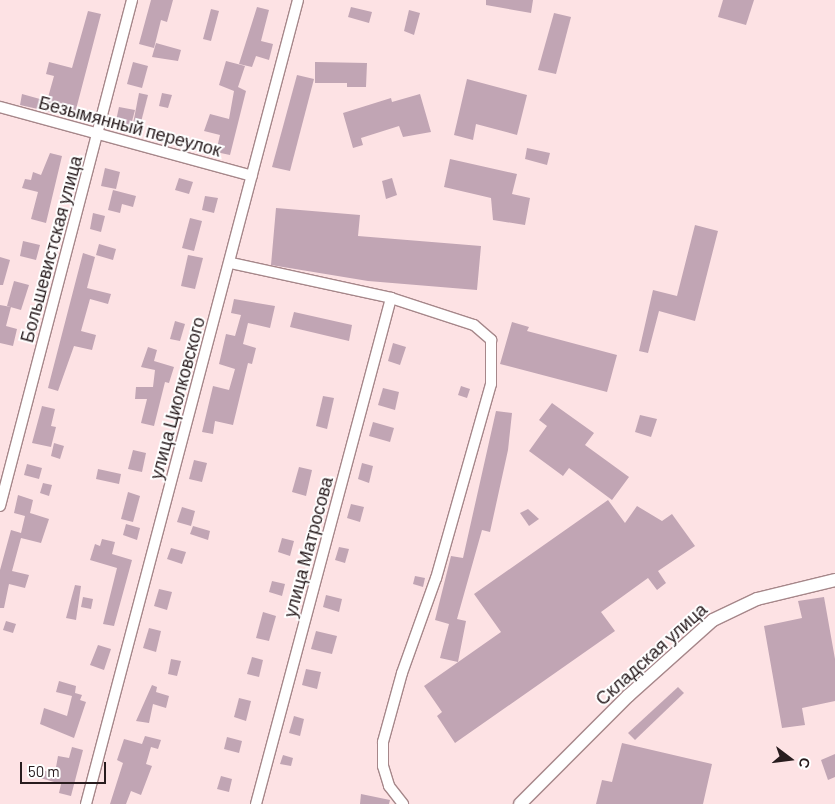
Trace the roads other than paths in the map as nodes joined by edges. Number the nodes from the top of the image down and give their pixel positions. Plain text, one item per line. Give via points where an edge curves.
1 (132, 0) edge
2 (298, 0) edge
3 (0, 107) edge
4 (98, 134) junction
5 (252, 176) junction
6 (230, 263) junction
7 (391, 298) junction
8 (0, 506) edge
9 (835, 580) edge
10 (86, 804) edge
11 (256, 804) edge
12 (403, 804) edge
13 (520, 804) edge

1 - 4 street, Большевистская улица
2 - 5 street, улица Циолковского
3 - 4 street, Безымянный переулок
4 - 5 street, Безымянный переулок
4 - 8 street, Большевистская улица
5 - 6 street, улица Циолковского
6 - 7 street
6 - 10 street, улица Циолковского
7 - 11 street, улица Матросова
7 - 12 street via 474,325 491,340 494,356 491,384 436,578 386,724 383,766 389,786
9 - 13 street, Складская улица via 757,599 713,620 628,696

